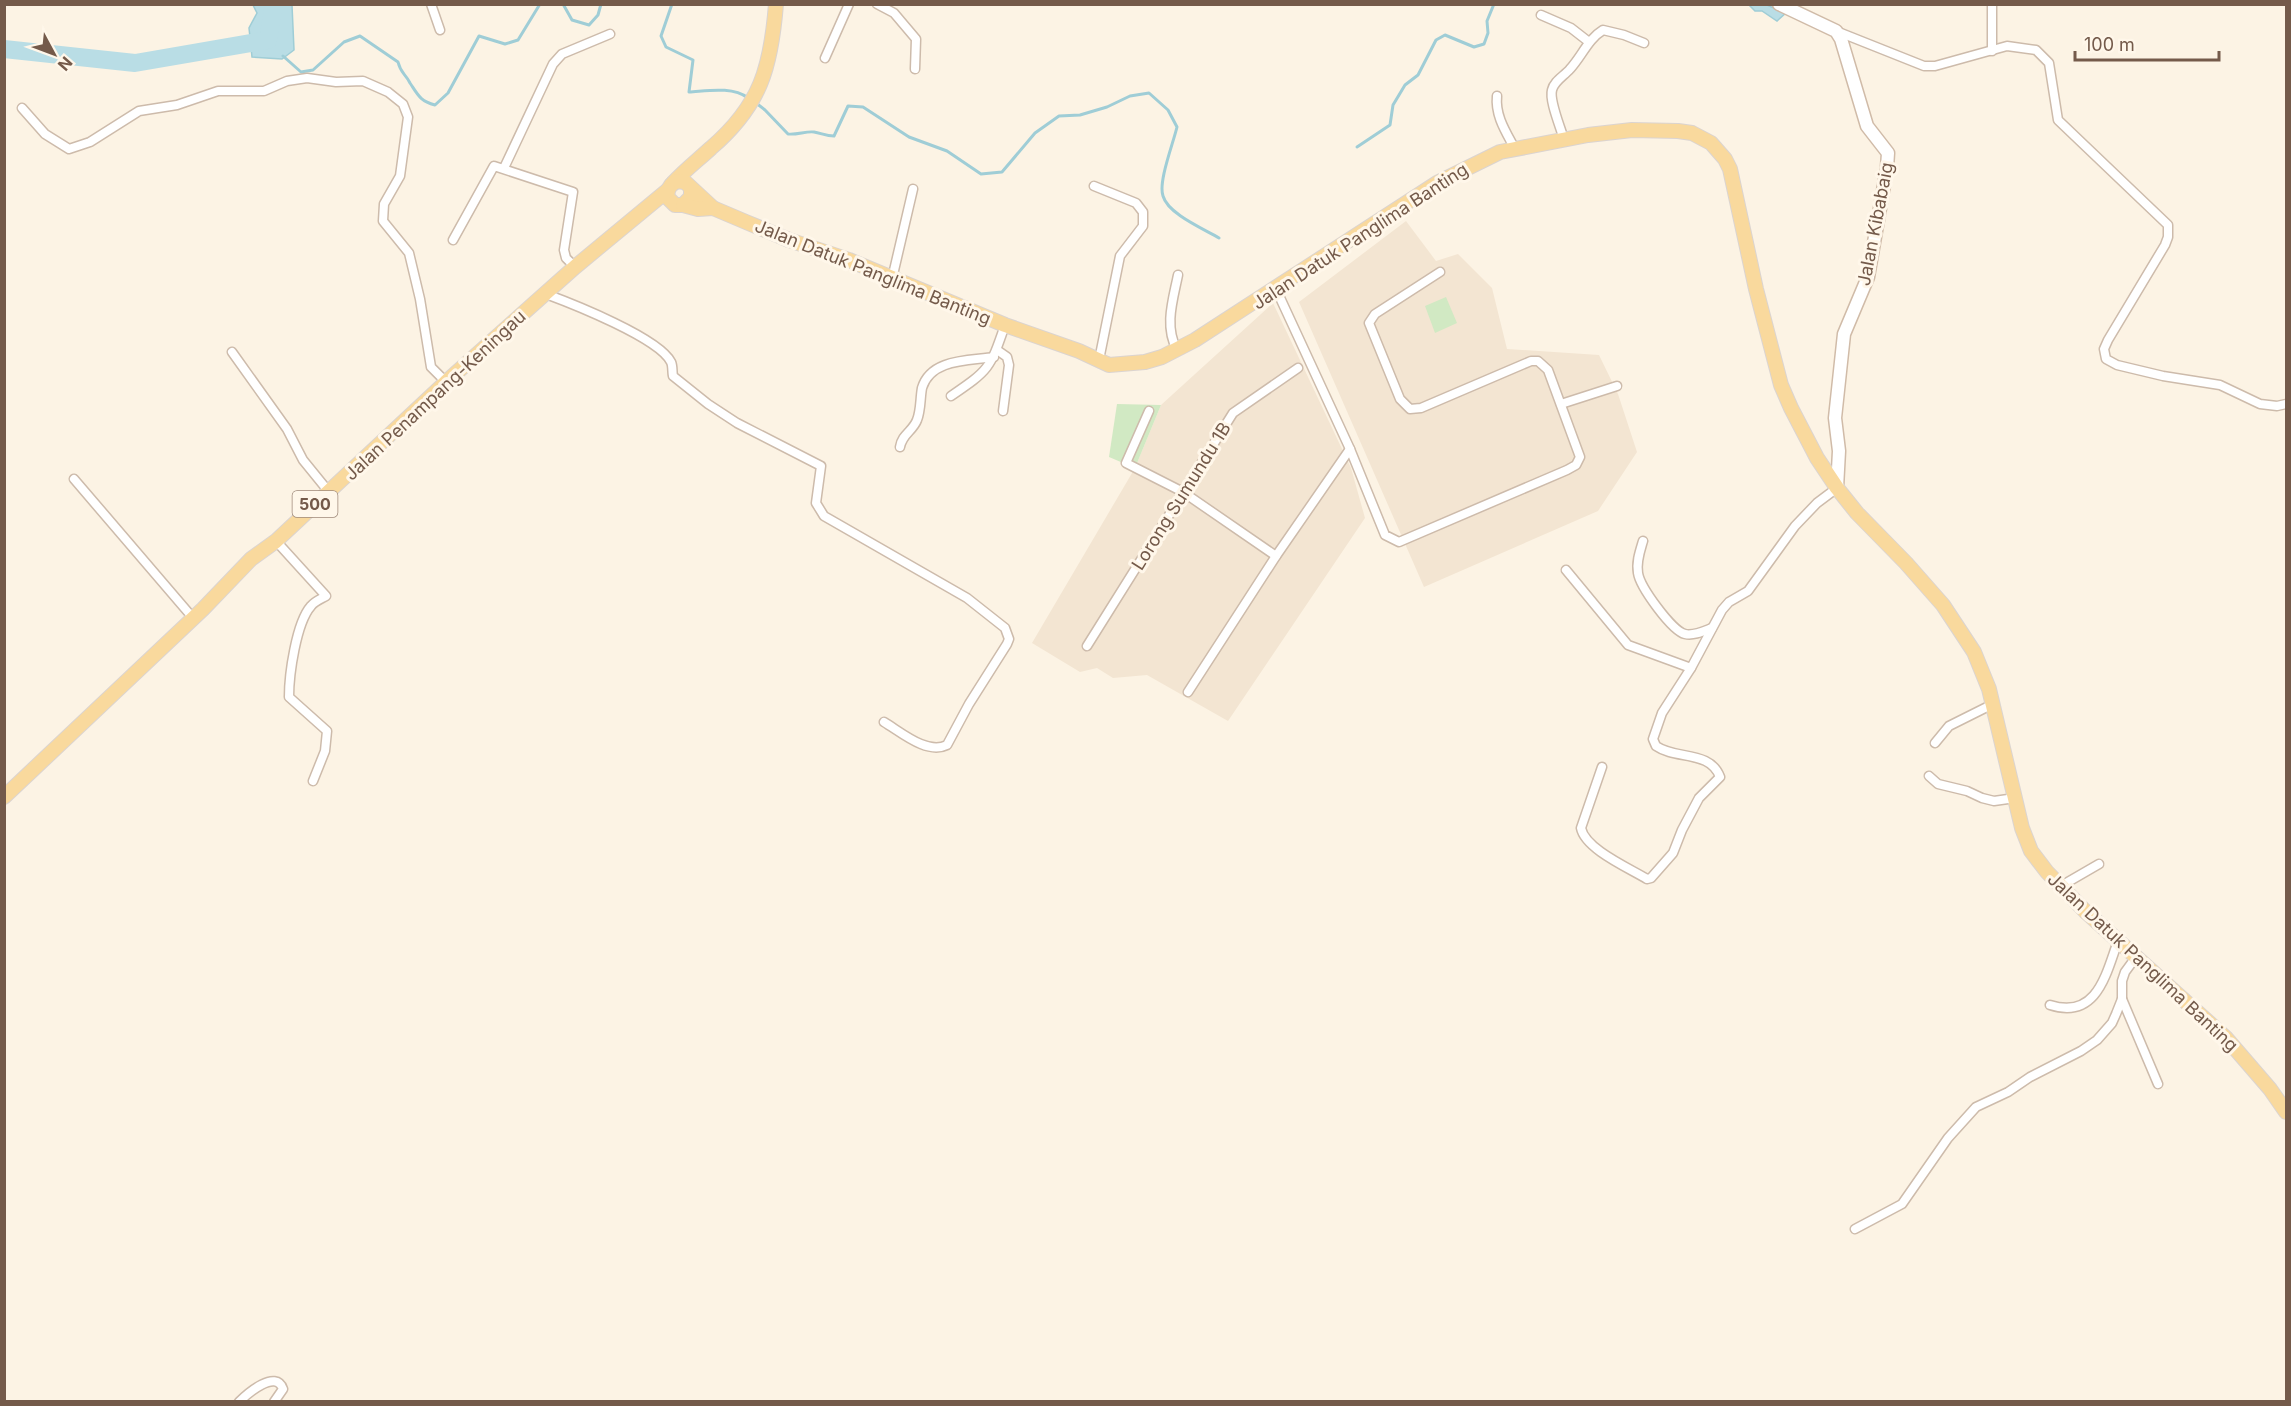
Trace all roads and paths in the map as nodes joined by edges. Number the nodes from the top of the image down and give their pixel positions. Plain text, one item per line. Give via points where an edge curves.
1 (431, 4) edge
2 (776, 4) edge
3 (849, 4) edge
4 (877, 4) edge
5 (1779, 4) edge
6 (1992, 4) edge
7 (1541, 15) dead end
8 (440, 30) dead end
9 (1836, 31) junction
10 (610, 34) dead end
11 (1589, 42) junction
12 (1644, 43) dead end
13 (1992, 51) junction
14 (825, 58) dead end
15 (915, 69) dead end
16 (1497, 96) dead end
17 (22, 108) dead end
18 (1564, 140) junction
19 (711, 149) junction
20 (1515, 149) junction
21 (504, 168) junction
22 (670, 186) junction
23 (1094, 186) dead end
24 (690, 187) junction
25 (913, 189) dead end
26 (679, 205) junction
27 (713, 208) junction
28 (633, 218) junction
29 (453, 240) dead end
30 (576, 267) junction
31 (1440, 272) dead end
32 (1178, 274) dead end
33 (892, 279) junction
34 (1276, 289) junction
35 (546, 294) junction
36 (1005, 325) junction
37 (1177, 350) junction
38 (232, 352) dead end
39 (995, 353) junction
40 (1099, 360) junction
41 (1298, 368) dead end
42 (446, 381) junction
43 (1617, 386) dead end
44 (951, 396) dead end
45 (1561, 404) junction
46 (2286, 404) edge
47 (1003, 411) dead end
48 (1149, 411) dead end
49 (900, 447) dead end
50 (1350, 449) junction
51 (74, 479) dead end
52 (1837, 488) junction
53 (329, 492) junction
54 (1183, 492) junction
55 (276, 541) junction
56 (1643, 541) dead end
57 (1276, 556) junction
58 (1566, 570) dead end
59 (193, 618) junction
60 (1712, 628) junction
61 (1088, 646) dead end
62 (1691, 668) junction
63 (1188, 692) dead end
64 (1993, 704) junction
65 (884, 722) dead end
66 (1935, 743) dead end
67 (1602, 767) dead end
68 (1929, 776) dead end
69 (313, 781) dead end
70 (4, 797) edge
71 (2015, 798) junction
72 (2099, 864) dead end
73 (2061, 886) junction
74 (2118, 941) junction
75 (2136, 957) junction
76 (2122, 999) junction
77 (2050, 1005) dead end
78 (2158, 1084) dead end
79 (2286, 1108) edge
80 (1855, 1229) dead end
81 (239, 1401) edge
82 (274, 1401) edge

1 - 8 street
2 - 19 main road, Jalan Penampang-Keningau / 500 via 762,86
3 - 14 street
4 - 15 street via 894,13 916,39
5 - 9 street
6 - 13 street
7 - 11 street
9 - 13 street via 1924,66
9 - 52 street, Jalan Kibabaig via 1866,121 1885,148 1888,161 1868,278 1844,334 1835,418 1839,451
10 - 21 street via 562,54 553,64
11 - 12 street via 1604,30
11 - 18 street via 1552,88
13 - 46 street via 2007,46 2026,47 2046,58 2058,120 2168,225 2165,245 2108,340 2104,349 2106,359 2163,376 2220,386 2260,404
16 - 20 street via 1500,120
17 - 42 street via 45,134 69,149 90,142 139,111 177,105 218,91 264,91 307,78 363,81 388,92 403,104 408,117 400,176 384,204 382,221 409,253 431,367
18 - 20 main road, Jalan Datuk Panglima Banting
18 - 52 main road, Jalan Datuk Panglima Banting via 1661,129 1692,133 1719,151 1730,169 1781,385 1805,436
19 - 22 main road, Jalan Penampang-Keningau / 500
19 - 24 main road, Jalan Penampang-Keningau / 500
20 - 34 main road, Jalan Datuk Panglima Banting via 1500,152 1437,183
21 - 29 street via 494,166
21 - 30 street via 573,192 564,250
22 - 24 main road via 681,181
22 - 26 main road via 669,201
22 - 28 main road, Jalan Penampang-Keningau / 500
23 - 40 street via 1136,203 1144,218 1143,226 1120,256
24 - 26 main road, 500 via 691,197
24 - 27 main road, Jalan Datuk Panglima Banting
25 - 33 street
26 - 27 main road, Jalan Datuk Panglima Banting
26 - 28 main road, Jalan Penampang-Keningau / 500
27 - 33 main road, Jalan Datuk Panglima Banting
28 - 30 main road, Jalan Penampang-Keningau / 500
30 - 35 main road, Jalan Penampang-Keningau / 500
31 - 45 street via 1369,323 1400,399 1410,410 1531,361 1538,361 1548,370
32 - 37 street via 1169,325
33 - 36 main road, Jalan Datuk Panglima Banting
34 - 37 main road, Jalan Datuk Panglima Banting
34 - 50 street
35 - 42 main road, Jalan Penampang-Keningau / 500
35 - 65 street via 626,328 652,344 671,362 673,376 708,404 821,466 816,503 824,516 967,598 1005,628 1007,644 947,745 929,747
36 - 39 street
36 - 40 main road, Jalan Datuk Panglima Banting
37 - 40 main road, Jalan Datuk Panglima Banting via 1145,362 1109,365
38 - 53 street via 287,429 303,460
39 - 44 street via 978,378
39 - 47 street via 1007,357 1009,365
39 - 49 street via 951,363 927,378 916,423 902,438
41 - 54 street, Lorong Sumundu 1B via 1233,413
42 - 53 main road, Jalan Penampang-Keningau / 500
43 - 45 street
45 - 50 street via 1580,457 1576,465 1399,542 1385,535
48 - 54 street via 1126,463
50 - 57 street
51 - 59 street
52 - 60 street via 1806,514 1748,591 1722,609
52 - 64 main road, Jalan Datuk Panglima Banting via 1953,618 1982,669
53 - 55 main road, Jalan Penampang-Keningau / 500
54 - 57 street
54 - 61 street, Lorong Sumundu 1B
55 - 59 main road, Jalan Penampang-Keningau / 500 via 251,559
55 - 69 street via 326,596 307,612 289,682 289,697 327,730 325,751
56 - 60 street via 1638,563 1640,580 1673,627 1693,635
57 - 63 street
58 - 62 street via 1628,645
59 - 70 main road, Jalan Penampang-Keningau / 500
60 - 62 street
62 - 67 street via 1662,713 1653,739 1661,749 1710,763 1720,777 1699,798 1673,853 1651,878 1592,847 1582,834
64 - 66 street via 1948,726
64 - 71 main road, Jalan Datuk Panglima Banting
68 - 71 street via 1938,784 1982,798
71 - 73 main road, Jalan Datuk Panglima Banting via 2031,851
72 - 73 street
73 - 74 main road, Jalan Datuk Panglima Banting
74 - 75 main road, Jalan Datuk Panglima Banting
74 - 77 street via 2093,998 2071,1008
75 - 76 street via 2125,972
75 - 79 main road, Jalan Datuk Panglima Banting via 2226,1038
76 - 78 street
76 - 80 street via 2112,1023 2097,1040 1976,1107 1948,1138 1902,1204
81 - 82 street via 265,1383 277,1381 283,1389

